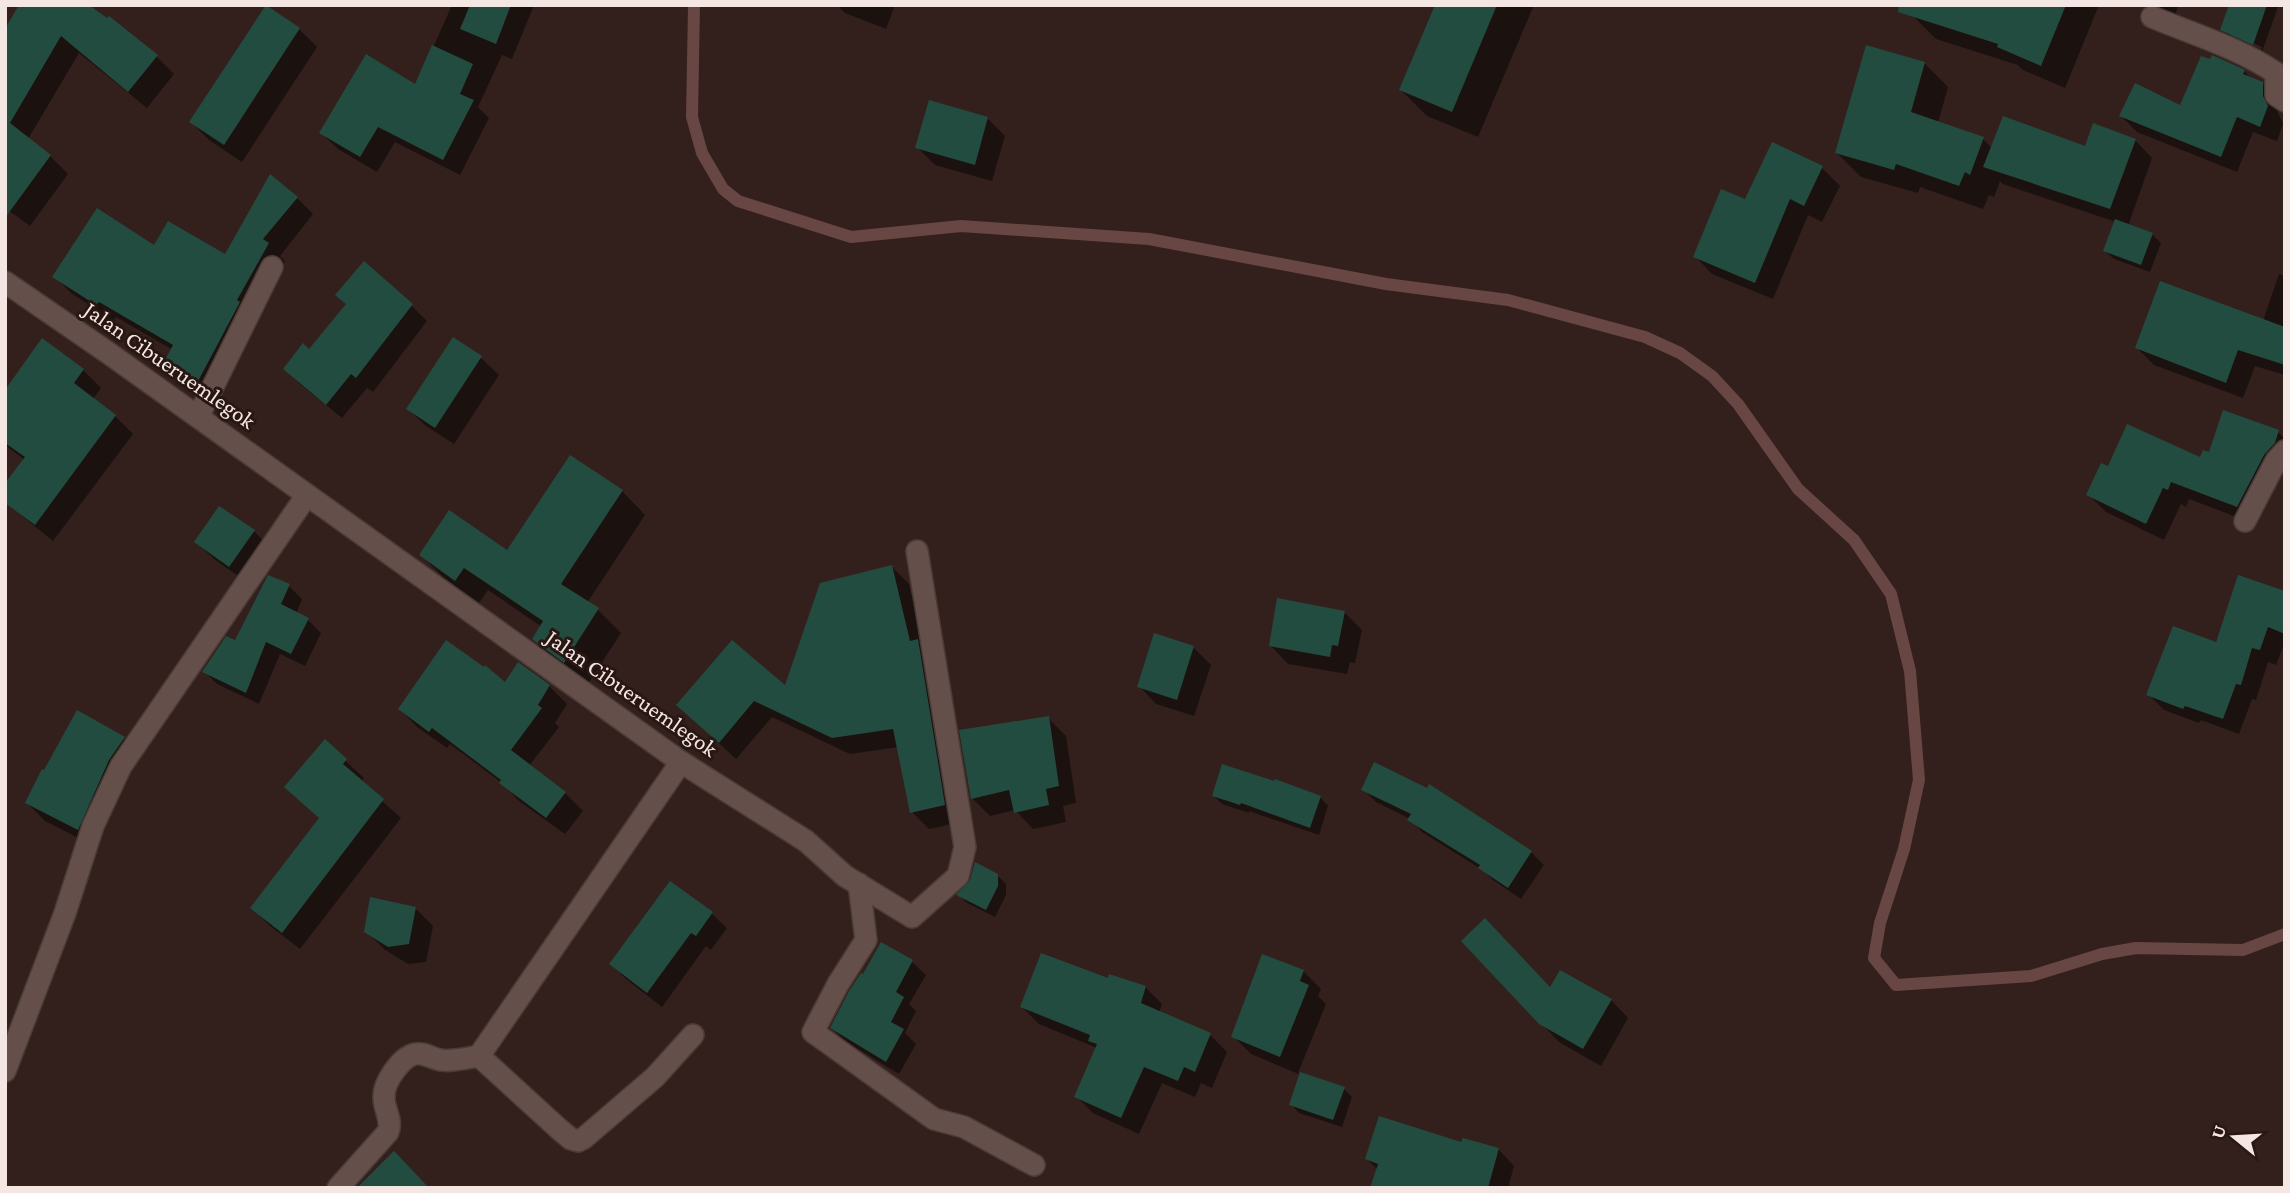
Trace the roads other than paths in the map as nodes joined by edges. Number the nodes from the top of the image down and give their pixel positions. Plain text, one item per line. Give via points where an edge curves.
1 (2152, 17) dead end
2 (2285, 101) edge
3 (272, 267) dead end
4 (5, 282) edge
5 (198, 417) junction
6 (2285, 451) edge
7 (307, 495) junction
8 (2245, 521) dead end
9 (917, 551) dead end
10 (681, 762) junction
11 (859, 884) junction
12 (693, 1035) dead end
13 (479, 1056) junction
14 (5, 1071) edge
15 (1034, 1165) dead end
16 (338, 1188) edge

1 - 2 street via 2272,70 2276,95
3 - 5 street
4 - 5 street, Jalan Cibueruemlegok
5 - 7 street, Jalan Cibueruemlegok
6 - 8 street
7 - 10 street, Jalan Cibueruemlegok
7 - 14 street via 121,766 93,826
9 - 11 street, Jalan Cibueruemlegok via 965,847 958,876 912,916
10 - 11 street, Jalan Cibueruemlegok via 806,841
10 - 13 street
11 - 15 street via 866,940 813,1032 934,1119 964,1127
12 - 13 street via 655,1077 578,1141
13 - 16 street via 442,1060 414,1054 399,1065 384,1097 391,1125 388,1132

